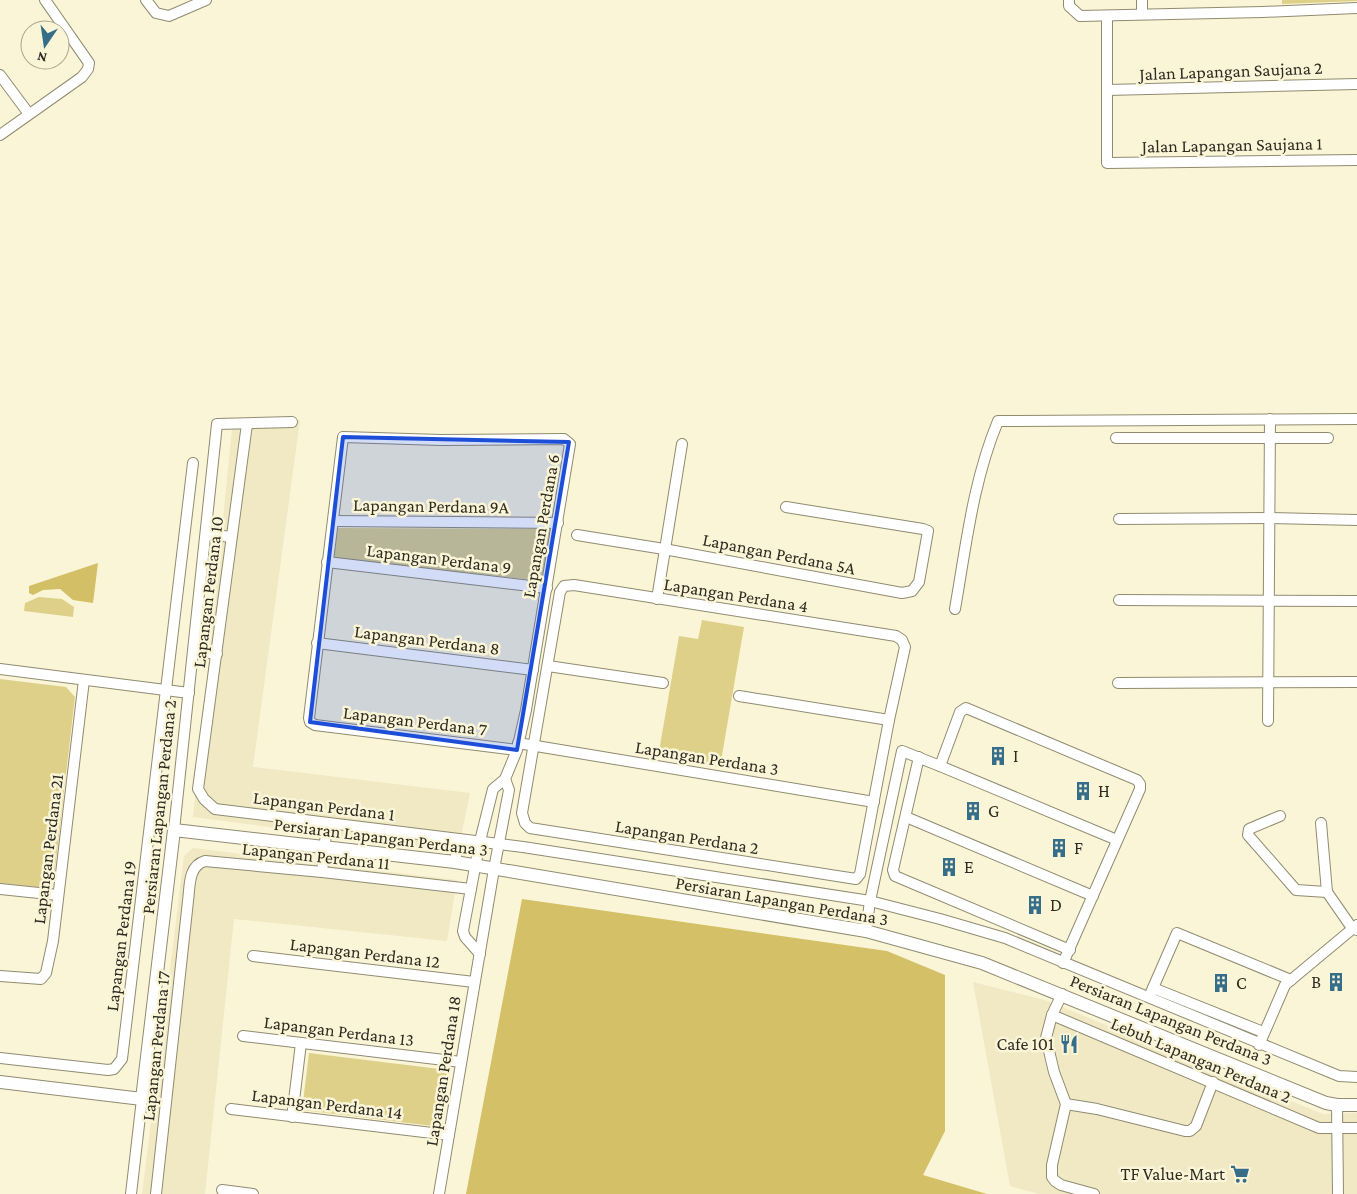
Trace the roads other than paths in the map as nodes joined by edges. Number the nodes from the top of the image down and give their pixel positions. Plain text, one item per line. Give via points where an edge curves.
1 (45, 0) edge
2 (146, 0) edge
3 (206, 0) edge
4 (1069, 0) edge
5 (1142, 0) edge
6 (1357, 8) edge
7 (1142, 14) junction
8 (1107, 16) junction
9 (0, 75) edge
10 (1357, 84) edge
11 (1107, 90) junction
12 (29, 114) junction
13 (0, 134) edge
14 (1357, 160) edge
15 (1270, 419) junction
16 (1357, 419) edge
17 (292, 422) dead end
18 (247, 424) junction
19 (1116, 438) dead end
20 (1270, 438) junction
21 (1328, 438) dead end
22 (682, 444) dead end
23 (192, 463) dead end
24 (786, 507) dead end
25 (1269, 518) junction
26 (1119, 519) dead end
27 (1357, 520) edge
28 (333, 521) junction
29 (558, 523) junction
30 (206, 534) junction
31 (577, 535) dead end
32 (231, 537) junction
33 (664, 549) junction
34 (327, 562) junction
35 (547, 588) junction
36 (657, 599) junction
37 (1119, 600) dead end
38 (1269, 601) junction
39 (1357, 601) edge
40 (955, 609) dead end
41 (318, 643) junction
42 (193, 652) junction
43 (217, 654) junction
44 (548, 666) junction
45 (0, 669) edge
46 (532, 670) junction
47 (84, 680) junction
48 (1118, 682) dead end
49 (1268, 682) junction
50 (1357, 682) edge
51 (663, 683) dead end
52 (166, 690) junction
53 (189, 693) junction
54 (739, 696) dead end
55 (889, 720) junction
56 (1268, 721) dead end
57 (534, 746) junction
58 (518, 747) junction
59 (919, 757) junction
60 (202, 763) joint
61 (940, 766) junction
62 (505, 779) junction
63 (874, 802) junction
64 (1280, 816) dead end
65 (906, 818) junction
66 (327, 823) junction
67 (1321, 823) dead end
68 (174, 830) junction
69 (459, 839) junction
70 (1117, 840) junction
71 (480, 841) junction
72 (498, 844) junction
73 (324, 847) junction
74 (455, 862) junction
75 (475, 865) junction
76 (494, 869) junction
77 (322, 872) junction
78 (0, 889) edge
79 (471, 889) junction
80 (1326, 892) junction
81 (58, 895) junction
82 (1093, 896) junction
83 (188, 901) joint
84 (870, 901) junction
85 (1355, 928) edge
86 (866, 931) junction
87 (1070, 950) junction
88 (480, 954) junction
89 (253, 956) dead end
90 (1064, 963) junction
91 (0, 976) edge
92 (1291, 980) junction
93 (474, 982) junction
94 (1151, 992) junction
95 (1062, 994) junction
96 (1052, 1015) junction
97 (1264, 1032) junction
98 (243, 1036) dead end
99 (301, 1043) junction
100 (1259, 1045) junction
101 (0, 1058) edge
102 (460, 1062) junction
103 (1357, 1077) edge
104 (0, 1082) edge
105 (1213, 1082) junction
106 (142, 1099) junction
107 (1066, 1104) junction
108 (1337, 1105) junction
109 (1357, 1105) edge
110 (231, 1109) dead end
111 (292, 1117) junction
112 (1337, 1127) junction
113 (1357, 1128) edge
114 (449, 1135) junction
115 (222, 1190) dead end
116 (131, 1194) edge
117 (156, 1194) edge
118 (253, 1194) edge
119 (439, 1194) edge
120 (1094, 1194) edge
121 (1338, 1194) edge

1 - 12 street via 88,64 88,69 82,77
2 - 3 street via 156,13 169,16
4 - 8 street via 1069,6 1080,16
5 - 7 street
6 - 7 street
7 - 8 street
8 - 11 street
9 - 12 street
10 - 11 street, Jalan Lapangan Saujana 2
11 - 14 street, Jalan Lapangan Saujana 1 via 1108,163
12 - 13 street
15 - 16 street
15 - 20 street
15 - 40 street via 998,421 986,450
17 - 18 street
18 - 30 street, Persiaran Lapangan Perdana 2 via 217,424
18 - 32 street, Lapangan Perdana 10
19 - 20 street
20 - 21 street
20 - 25 street
22 - 33 street
23 - 52 street, Lapangan Perdana 19
24 - 33 street, Lapangan Perdana 5A via 923,529 928,532 918,582 912,591 902,594
25 - 26 street
25 - 27 street
25 - 38 street
28 - 29 street, Lapangan Perdana 9A
28 - 29 street, Lapangan Perdana 6 via 343,437 567,440 570,447
28 - 34 street
29 - 35 street, Lapangan Perdana 6
30 - 32 street
30 - 42 street, Persiaran Lapangan Perdana 2
31 - 33 street, Lapangan Perdana 5A
32 - 43 street, Lapangan Perdana 10
33 - 36 street
34 - 35 street, Lapangan Perdana 9
34 - 41 street
35 - 46 street, Lapangan Perdana 6
36 - 44 street, Lapangan Perdana 4 via 564,586 560,592
36 - 55 street, Lapangan Perdana 4 via 896,636 905,647
37 - 38 street
38 - 39 street
38 - 49 street
41 - 46 street, Lapangan Perdana 8
41 - 58 street, Lapangan Perdana 7 via 309,718 315,725
42 - 43 street
42 - 53 street, Persiaran Lapangan Perdana 2
43 - 60 street, Lapangan Perdana 10
44 - 51 street
44 - 57 street
45 - 47 street
46 - 58 street, Lapangan Perdana 6
47 - 52 street
47 - 81 street, Lapangan Perdana 21
48 - 49 street
49 - 50 street
49 - 56 street
52 - 53 street
52 - 101 street, Lapangan Perdana 19 via 122,1059 114,1069 108,1070
53 - 68 street, Persiaran Lapangan Perdana 2
54 - 55 street
55 - 63 street
57 - 58 street, Lapangan Perdana 7
57 - 63 street, Lapangan Perdana 3
57 - 63 street, Lapangan Perdana 2 via 522,813 530,828 856,879 860,874
58 - 62 street, Lapangan Perdana 6
59 - 61 street
59 - 65 street
59 - 84 street via 902,752
60 - 66 street, Lapangan Perdana 1 via 198,789 215,810
61 - 70 street
61 - 70 street via 961,710 966,708 978,712 1139,782 1140,789
62 - 71 street, Lapangan Perdana 6 via 493,789
62 - 72 street, Lapangan Perdana 6 via 510,790
64 - 80 street via 1249,829 1248,835 1296,890
65 - 82 street
65 - 87 street via 893,870 896,876
66 - 69 street, Lapangan Perdana 1
66 - 73 street
67 - 80 street
68 - 73 street, Persiaran Lapangan Perdana 3
68 - 106 street, Persiaran Lapangan Perdana 2
69 - 71 street, Lapangan Perdana 1
69 - 74 street
70 - 82 street
71 - 72 street, Lapangan Perdana 1
71 - 75 street, Lapangan Perdana 6
72 - 76 street, Lapangan Perdana 6
72 - 84 street, Persiaran Lapangan Perdana 3
73 - 74 street, Persiaran Lapangan Perdana 3
73 - 77 street
74 - 75 street, Persiaran Lapangan Perdana 3
75 - 76 street, Persiaran Lapangan Perdana 3
75 - 79 street
76 - 86 street, Persiaran Lapangan Perdana 3
76 - 88 street, Lapangan Perdana 18
77 - 79 street, Lapangan Perdana 11
77 - 83 street, Lapangan Perdana 11 via 205,861 192,872
78 - 81 street
79 - 88 street via 464,931 465,937
80 - 85 street
81 - 91 street, Lapangan Perdana 21 via 53,941 44,977
82 - 87 street
83 - 117 street, Lapangan Perdana 17
84 - 86 street
84 - 90 street, Persiaran Lapangan Perdana 3 via 1005,938
85 - 92 street, Persiaran Lapangan Perdana 3
86 - 95 street, Persiaran Lapangan Perdana 3 via 982,963
87 - 90 street
88 - 93 street, Lapangan Perdana 18
89 - 93 street, Lapangan Perdana 12
90 - 94 street, Persiaran Lapangan Perdana 3
92 - 94 street, Persiaran Lapangan Perdana 3 via 1177,933
92 - 97 street, Persiaran Lapangan Perdana 3 via 1285,985
93 - 102 street, Lapangan Perdana 18
94 - 97 street
94 - 100 street, Persiaran Lapangan Perdana 3
95 - 96 street
95 - 108 street, Persiaran Lapangan Perdana 3
96 - 105 street, Lebuh Lapangan Perdana 2
96 - 107 street via 1046,1042
97 - 100 street, Persiaran Lapangan Perdana 3
98 - 99 street, Lapangan Perdana 13
99 - 102 street, Lapangan Perdana 13
99 - 111 street
100 - 103 street, Persiaran Lapangan Perdana 3 via 1338,1076
102 - 114 street, Lapangan Perdana 18
104 - 106 street
105 - 107 street via 1196,1126 1190,1131
105 - 112 street, Lebuh Lapangan Perdana 2 via 1319,1128
106 - 116 street, Persiaran Lapangan Perdana 2
107 - 120 street via 1052,1177 1061,1185
108 - 109 street, Persiaran Lapangan Perdana 3
108 - 112 street
110 - 111 street, Lapangan Perdana 14
111 - 114 street, Lapangan Perdana 14
112 - 113 street, Lebuh Lapangan Perdana 2
112 - 121 street
114 - 119 street, Lapangan Perdana 18
115 - 118 street

